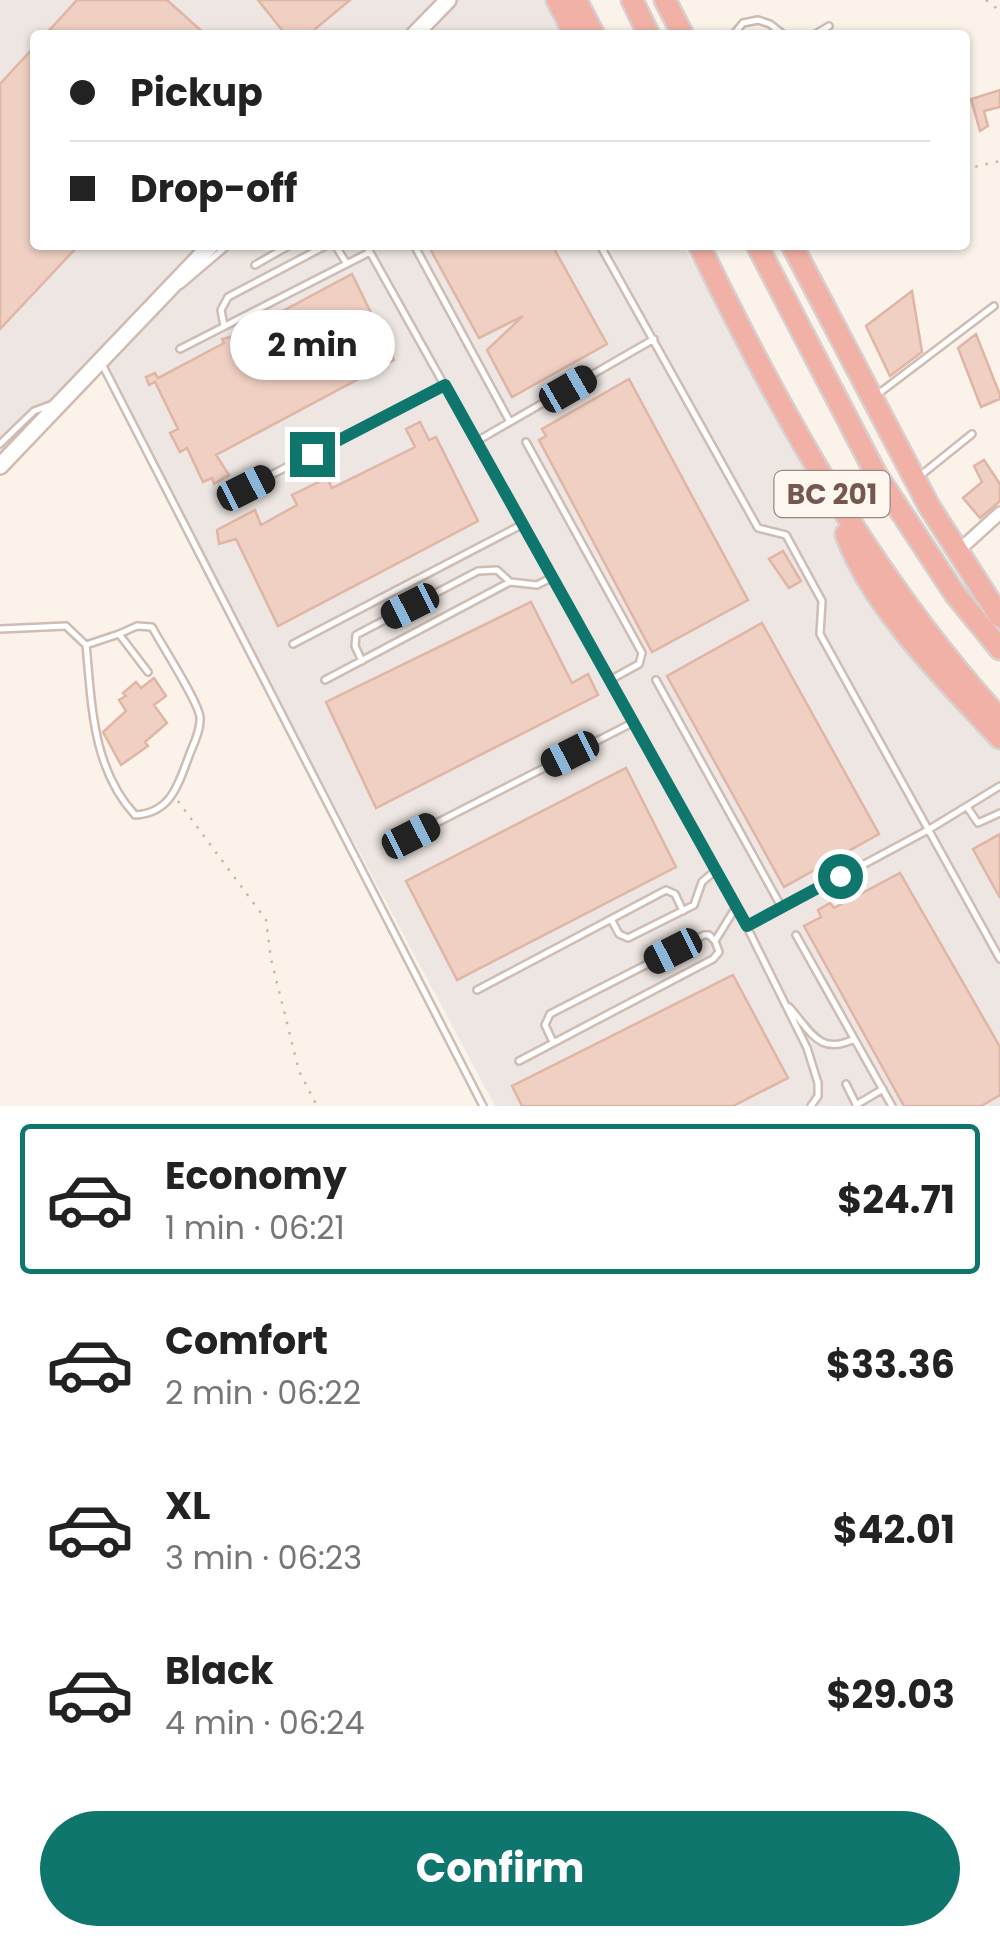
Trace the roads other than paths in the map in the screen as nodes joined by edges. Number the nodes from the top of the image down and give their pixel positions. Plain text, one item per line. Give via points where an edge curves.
1 (556, 0) edge
2 (576, 0) edge
3 (632, 0) edge
4 (664, 0) edge
5 (447, 1) edge
6 (829, 26) dead end
7 (419, 30) edge
8 (426, 30) edge
9 (573, 30) edge
10 (591, 30) edge
11 (647, 30) edge
12 (680, 30) edge
13 (737, 30) edge
14 (775, 30) edge
15 (822, 30) edge
16 (206, 250) edge
17 (223, 250) edge
18 (281, 250) edge
19 (317, 250) edge
20 (338, 250) edge
21 (365, 250) edge
22 (369, 250) edge
23 (417, 250) edge
24 (603, 250) edge
25 (699, 250) edge
26 (759, 250) edge
27 (795, 250) edge
28 (346, 264) junction
29 (255, 265) dead end
30 (166, 295) junction
31 (994, 306) dead end
32 (796, 322) junction
33 (224, 326) junction
34 (654, 339) junction
35 (180, 349) dead end
36 (848, 355) junction
37 (100, 362) junction
38 (445, 385) junction
39 (872, 399) junction
40 (56, 403) junction
41 (510, 422) junction
42 (972, 434) dead end
43 (477, 441) junction
44 (526, 442) dead end
45 (0, 444) edge
46 (0, 466) edge
47 (915, 480) junction
48 (246, 488) dead end
49 (840, 508) junction
50 (1000, 513) edge
51 (524, 524) junction
52 (957, 552) junction
53 (553, 577) junction
54 (510, 582) junction
55 (1000, 617) edge
56 (0, 629) edge
57 (119, 634) junction
58 (86, 644) junction
59 (292, 644) dead end
60 (1000, 649) edge
61 (362, 661) junction
62 (148, 672) dead end
63 (325, 680) dead end
64 (610, 680) junction
65 (656, 680) dead end
66 (1000, 719) edge
67 (634, 722) junction
68 (1000, 738) edge
69 (1000, 786) edge
70 (967, 807) junction
71 (1000, 813) edge
72 (928, 830) junction
73 (411, 836) dead end
74 (716, 870) junction
75 (736, 907) junction
76 (782, 908) junction
77 (683, 911) junction
78 (612, 919) junction
79 (747, 926) junction
80 (796, 935) dead end
81 (714, 941) junction
82 (1000, 959) edge
83 (477, 990) dead end
84 (784, 1001) junction
85 (854, 1039) junction
86 (553, 1042) junction
87 (519, 1060) dead end
88 (846, 1084) dead end
89 (883, 1090) junction
90 (484, 1106) edge
91 (811, 1106) edge
92 (856, 1106) edge
93 (892, 1106) edge

1 - 9 highway
2 - 10 highway
3 - 11 highway
4 - 12 highway
5 - 7 street
5 - 8 lane
6 - 15 lane
13 - 14 lane via 758,20
16 - 30 street
17 - 30 lane
18 - 29 lane
19 - 33 lane via 228,297 221,310
20 - 28 lane
21 - 28 lane
22 - 38 lane
23 - 41 lane
24 - 34 lane
25 - 49 highway, BC 201
26 - 32 highway, BC 201
27 - 36 highway
28 - 33 lane
30 - 37 street
31 - 39 lane
32 - 36 highway
32 - 60 highway, BC 201 via 906,525
33 - 35 lane
34 - 41 lane
34 - 72 lane via 758,528 786,535 822,601 820,634
36 - 39 highway
37 - 40 street
37 - 90 lane
38 - 43 lane
38 - 48 lane
39 - 47 highway
40 - 45 lane via 34,411
40 - 46 street
41 - 43 lane
42 - 47 lane
43 - 51 lane
44 - 64 lane via 642,653 639,664
47 - 52 highway
49 - 66 highway, BC 201 via 918,621
49 - 68 highway via 858,566
50 - 52 street
51 - 53 lane
51 - 59 lane
52 - 55 highway
53 - 54 lane via 537,584
53 - 64 lane
54 - 61 lane
54 - 61 lane via 489,568 375,624 356,635
56 - 58 lane via 66,626
57 - 58 lane
57 - 58 lane via 152,627 200,718 174,796 156,811 135,815 118,796 95,741
57 - 62 lane
61 - 63 lane
64 - 67 lane
65 - 76 lane
67 - 73 lane
67 - 74 lane
69 - 70 lane
70 - 71 lane via 978,823
70 - 72 lane
72 - 76 lane
72 - 82 lane
74 - 75 lane
74 - 77 lane via 702,882 698,901
75 - 79 lane
75 - 81 lane
76 - 79 lane
77 - 78 lane via 628,938 618,934
77 - 78 lane via 666,890
78 - 83 lane
79 - 84 lane
80 - 85 lane
81 - 86 lane via 719,952 713,959
81 - 86 lane via 704,936 550,1014 545,1025
84 - 85 lane via 824,1044
84 - 91 lane via 818,1082
85 - 89 lane
86 - 87 lane
88 - 92 lane
89 - 92 lane
89 - 93 lane

